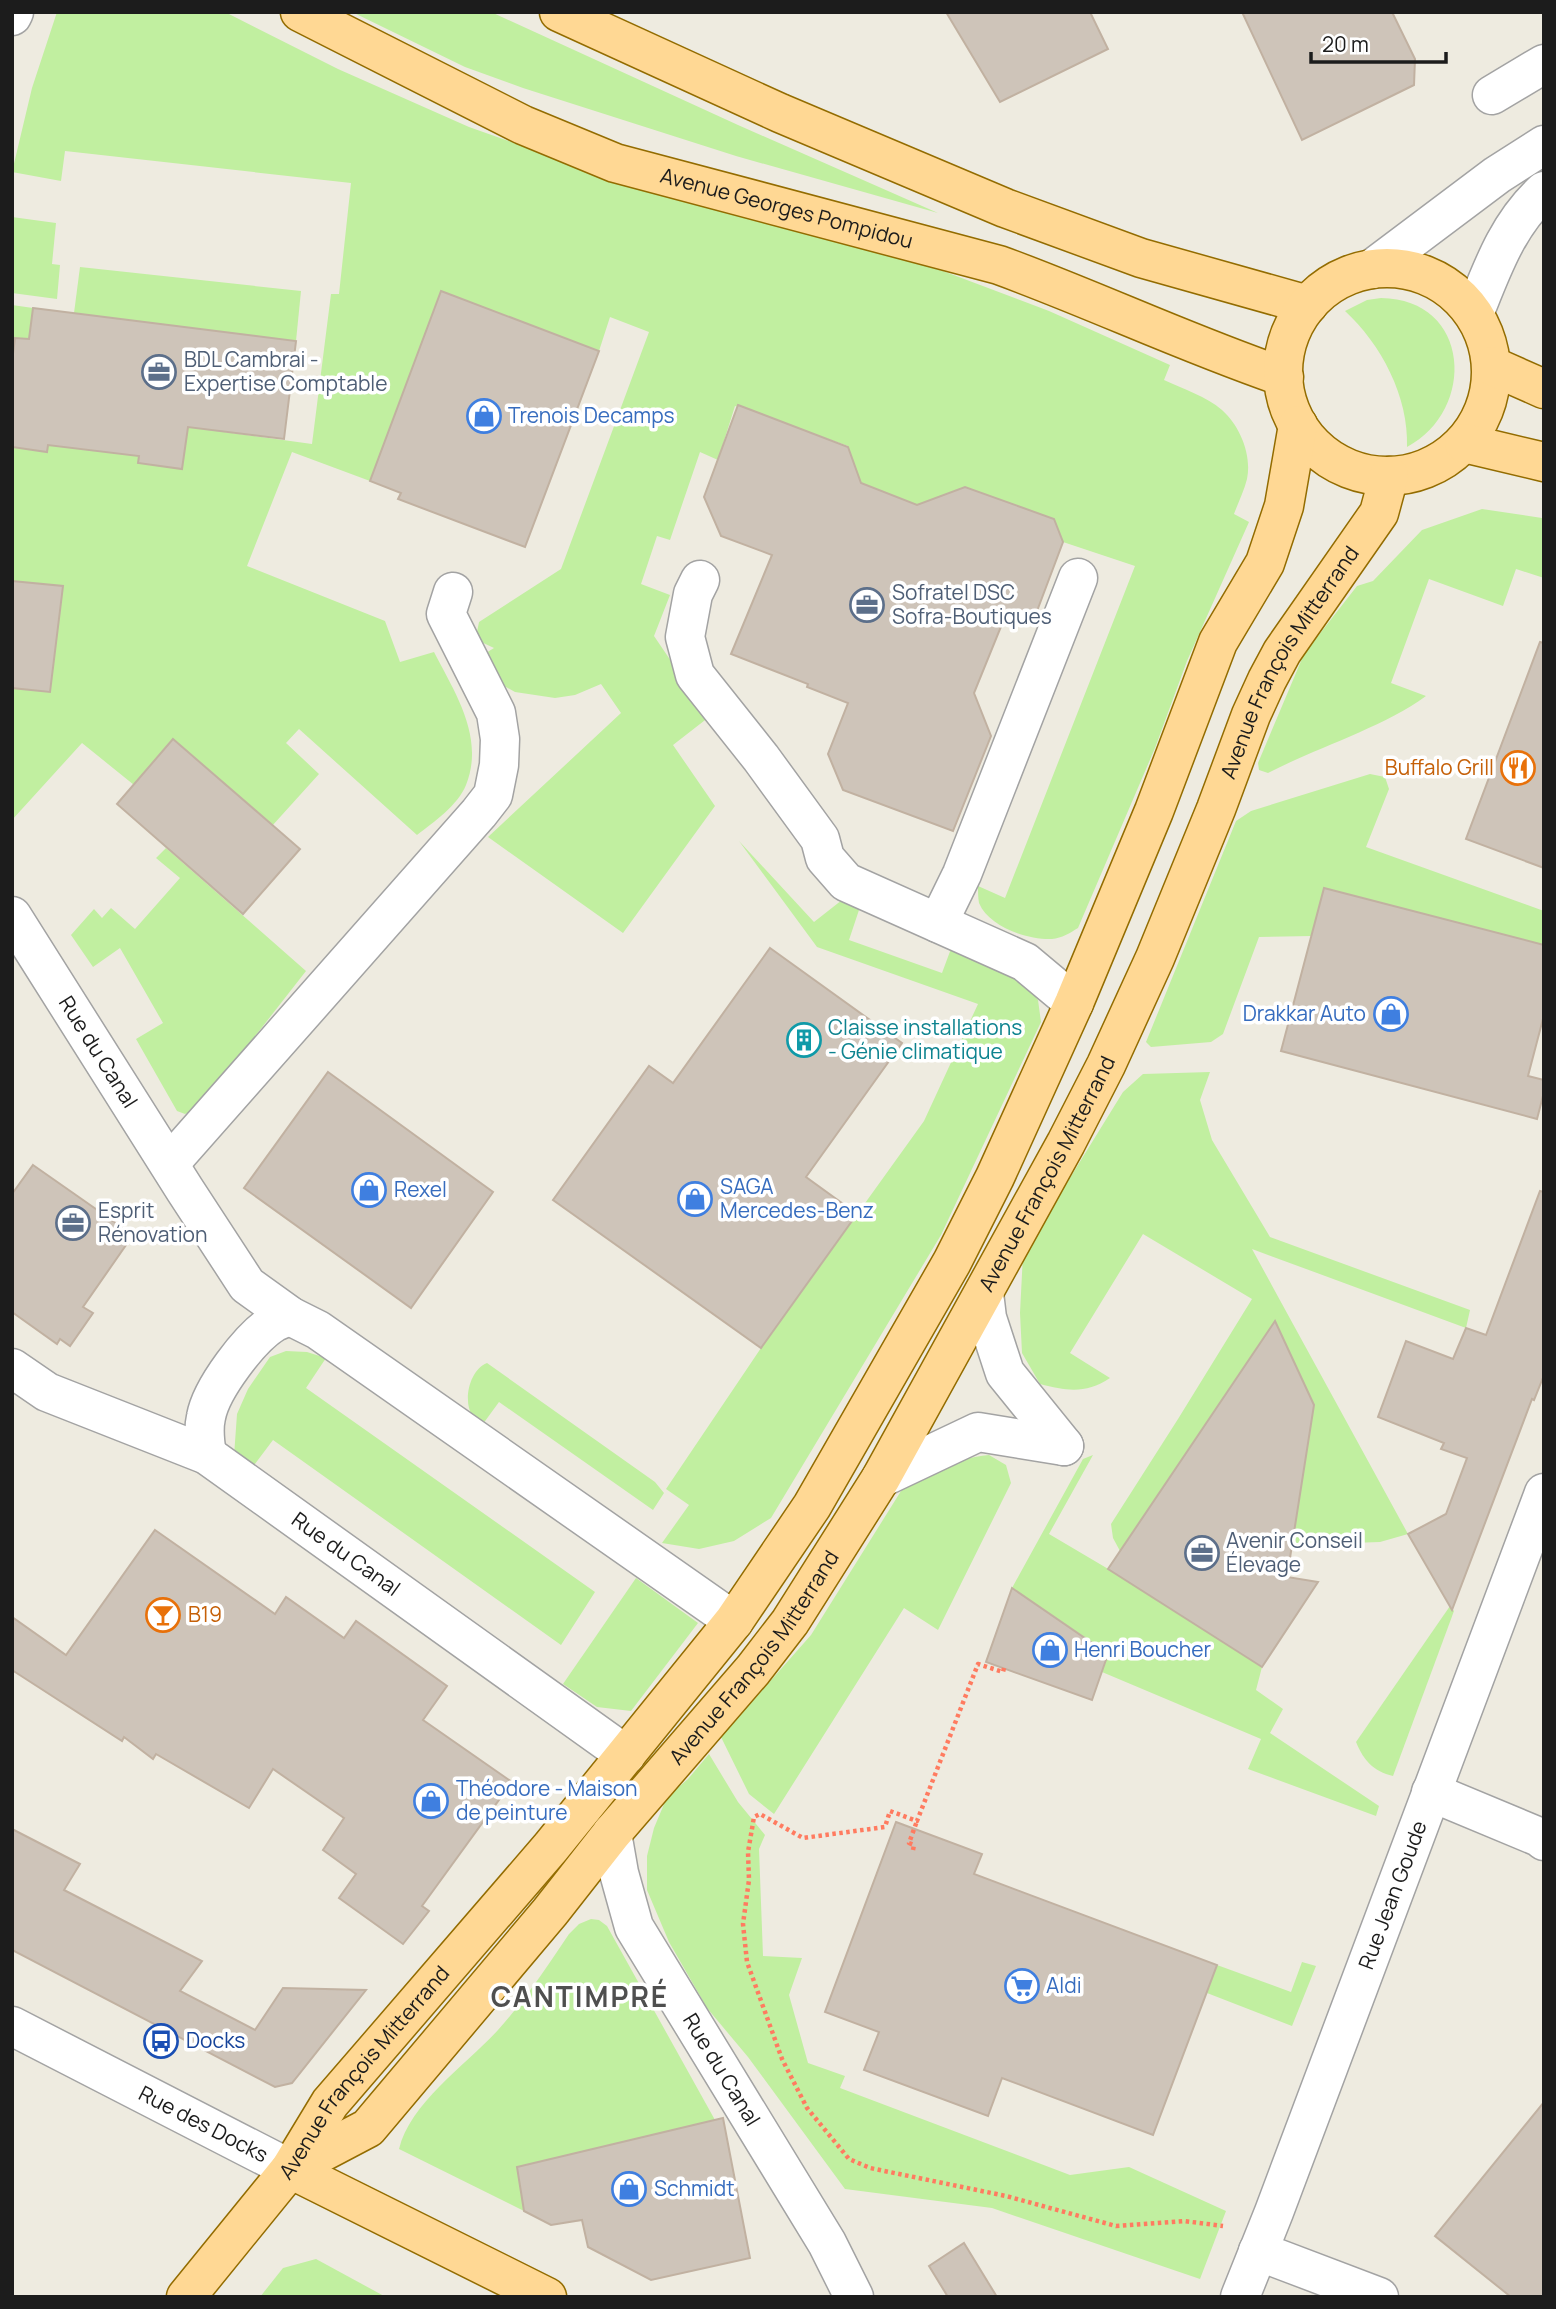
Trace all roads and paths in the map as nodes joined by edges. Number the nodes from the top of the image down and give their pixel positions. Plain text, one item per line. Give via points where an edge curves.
1 (300, 12) edge
2 (559, 12) edge
3 (1544, 64) edge
4 (1492, 95) dead end
5 (1544, 145) edge
6 (1544, 191) edge
7 (1372, 269) junction
8 (1308, 305) junction
9 (1474, 314) junction
10 (1492, 366) junction
11 (1284, 377) junction
12 (1544, 389) edge
13 (1298, 425) junction
14 (1464, 443) junction
15 (1544, 462) edge
16 (1389, 476) junction
17 (1079, 578) dead end
18 (699, 580) dead end
19 (453, 592) dead end
20 (12, 916) edge
21 (938, 923) junction
22 (1074, 1003) junction
23 (170, 1163) junction
24 (984, 1293) junction
25 (290, 1316) junction
26 (12, 1368) edge
27 (207, 1455) junction
28 (881, 1478) junction
29 (1544, 1493) edge
30 (734, 1621) junction
31 (1004, 1668) dead end
32 (626, 1755) junction
33 (1431, 1792) junction
34 (917, 1821) junction
35 (612, 1833) junction
36 (1544, 1841) edge
37 (913, 1850) dead end
38 (12, 2026) edge
39 (290, 2169) junction
40 (1262, 2242) junction
41 (186, 2297) edge
42 (547, 2297) edge
43 (854, 2297) edge
44 (1240, 2297) edge
45 (1379, 2297) edge

1 - 11 main road, Avenue Georges Pompidou via 523,125 615,163 999,265
2 - 8 main road via 1004,208 1141,258
3 - 4 street
5 - 7 street
6 - 9 street via 1512,227
7 - 8 main road via 1336,281
7 - 9 main road via 1401,269 1430,277 1454,292
8 - 11 main road via 1289,339
9 - 10 main road
10 - 12 main road
10 - 14 main road via 1486,405
11 - 13 main road
13 - 16 main road via 1321,453 1336,463
13 - 22 main road, Avenue François Mitterrand via 1284,506 1265,563 1218,642
14 - 15 main road
14 - 16 main road via 1430,467
16 - 24 main road, Avenue François Mitterrand via 1379,513 1267,680 1155,958 1106,1065
17 - 21 street via 962,874
18 - 21 street via 685,637 695,675 820,839 825,858 846,883
19 - 23 street via 446,614 496,713 500,739 493,795
20 - 23 street, Rue du Canal
21 - 22 street via 1025,962
22 - 30 main road, Avenue François Mitterrand via 952,1262 812,1506
23 - 25 street, Rue du Canal via 247,1285
24 - 28 main road, Avenue François Mitterrand
24 - 28 street via 1005,1373 1064,1446 978,1432
25 - 27 street via 274,1323 247,1347 214,1394 206,1417
25 - 30 street, Rue du Canal via 318,1330
26 - 27 street, Rue du Canal via 47,1392
27 - 32 street, Rue du Canal
28 - 35 main road, Avenue François Mitterrand via 790,1622
29 - 33 street, Rue Jean Goude
30 - 32 main road, Avenue François Mitterrand
31 - 34 path via 1003,1672 978,1664
32 - 39 main road, Avenue François Mitterrand via 330,2104
33 - 36 street
33 - 40 street, Rue Jean Goude
34 - 37 path via 909,1843
34 - 40 path via 890,1811 885,1827 803,1838 760,1814 751,1823 743,1924 747,1962 782,2059 807,2108 831,2138 849,2159 870,2168 1006,2196 1116,2226 1184,2221
35 - 39 main road, Avenue François Mitterrand via 368,2128
35 - 43 street, Rue du Canal via 635,1927 827,2243
38 - 39 street, Rue des Docks
39 - 41 main road
39 - 42 main road, Rue des Docks
40 - 44 street, Rue Jean Goude
40 - 45 street

